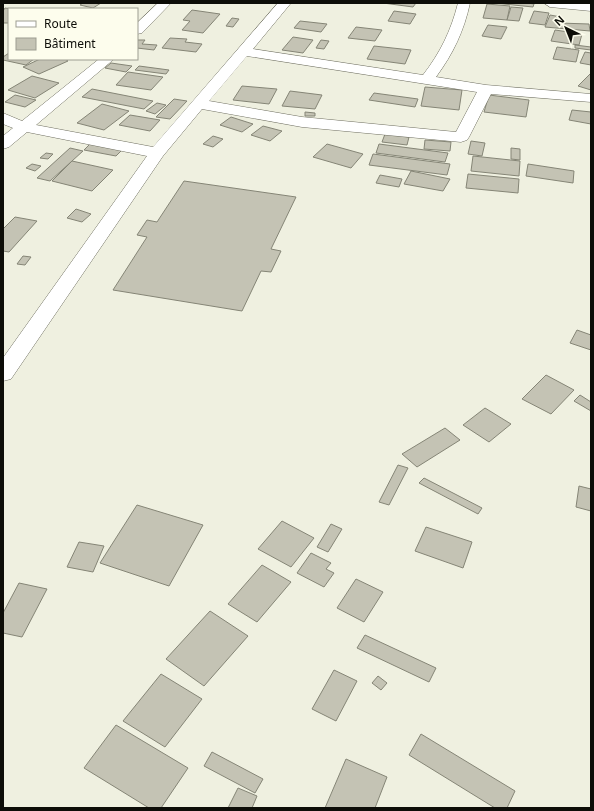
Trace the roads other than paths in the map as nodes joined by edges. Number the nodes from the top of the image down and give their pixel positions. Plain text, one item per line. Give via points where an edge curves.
1 (165, 3) edge
2 (285, 3) edge
3 (464, 3) edge
4 (550, 3) edge
5 (591, 7) edge
6 (138, 29) edge
7 (245, 52) junction
8 (106, 60) edge
9 (426, 80) junction
10 (486, 89) junction
11 (591, 98) edge
12 (198, 104) junction
13 (3, 118) edge
14 (23, 126) junction
15 (3, 144) edge
16 (156, 153) junction
17 (3, 374) edge

1 - 6 street
2 - 7 street
3 - 9 street via 454,38
4 - 5 street
7 - 9 street
7 - 12 street
8 - 14 street
9 - 10 street
10 - 11 street
10 - 12 street via 461,137 302,122
12 - 16 street
13 - 14 street
14 - 15 street
14 - 16 street
16 - 17 street

